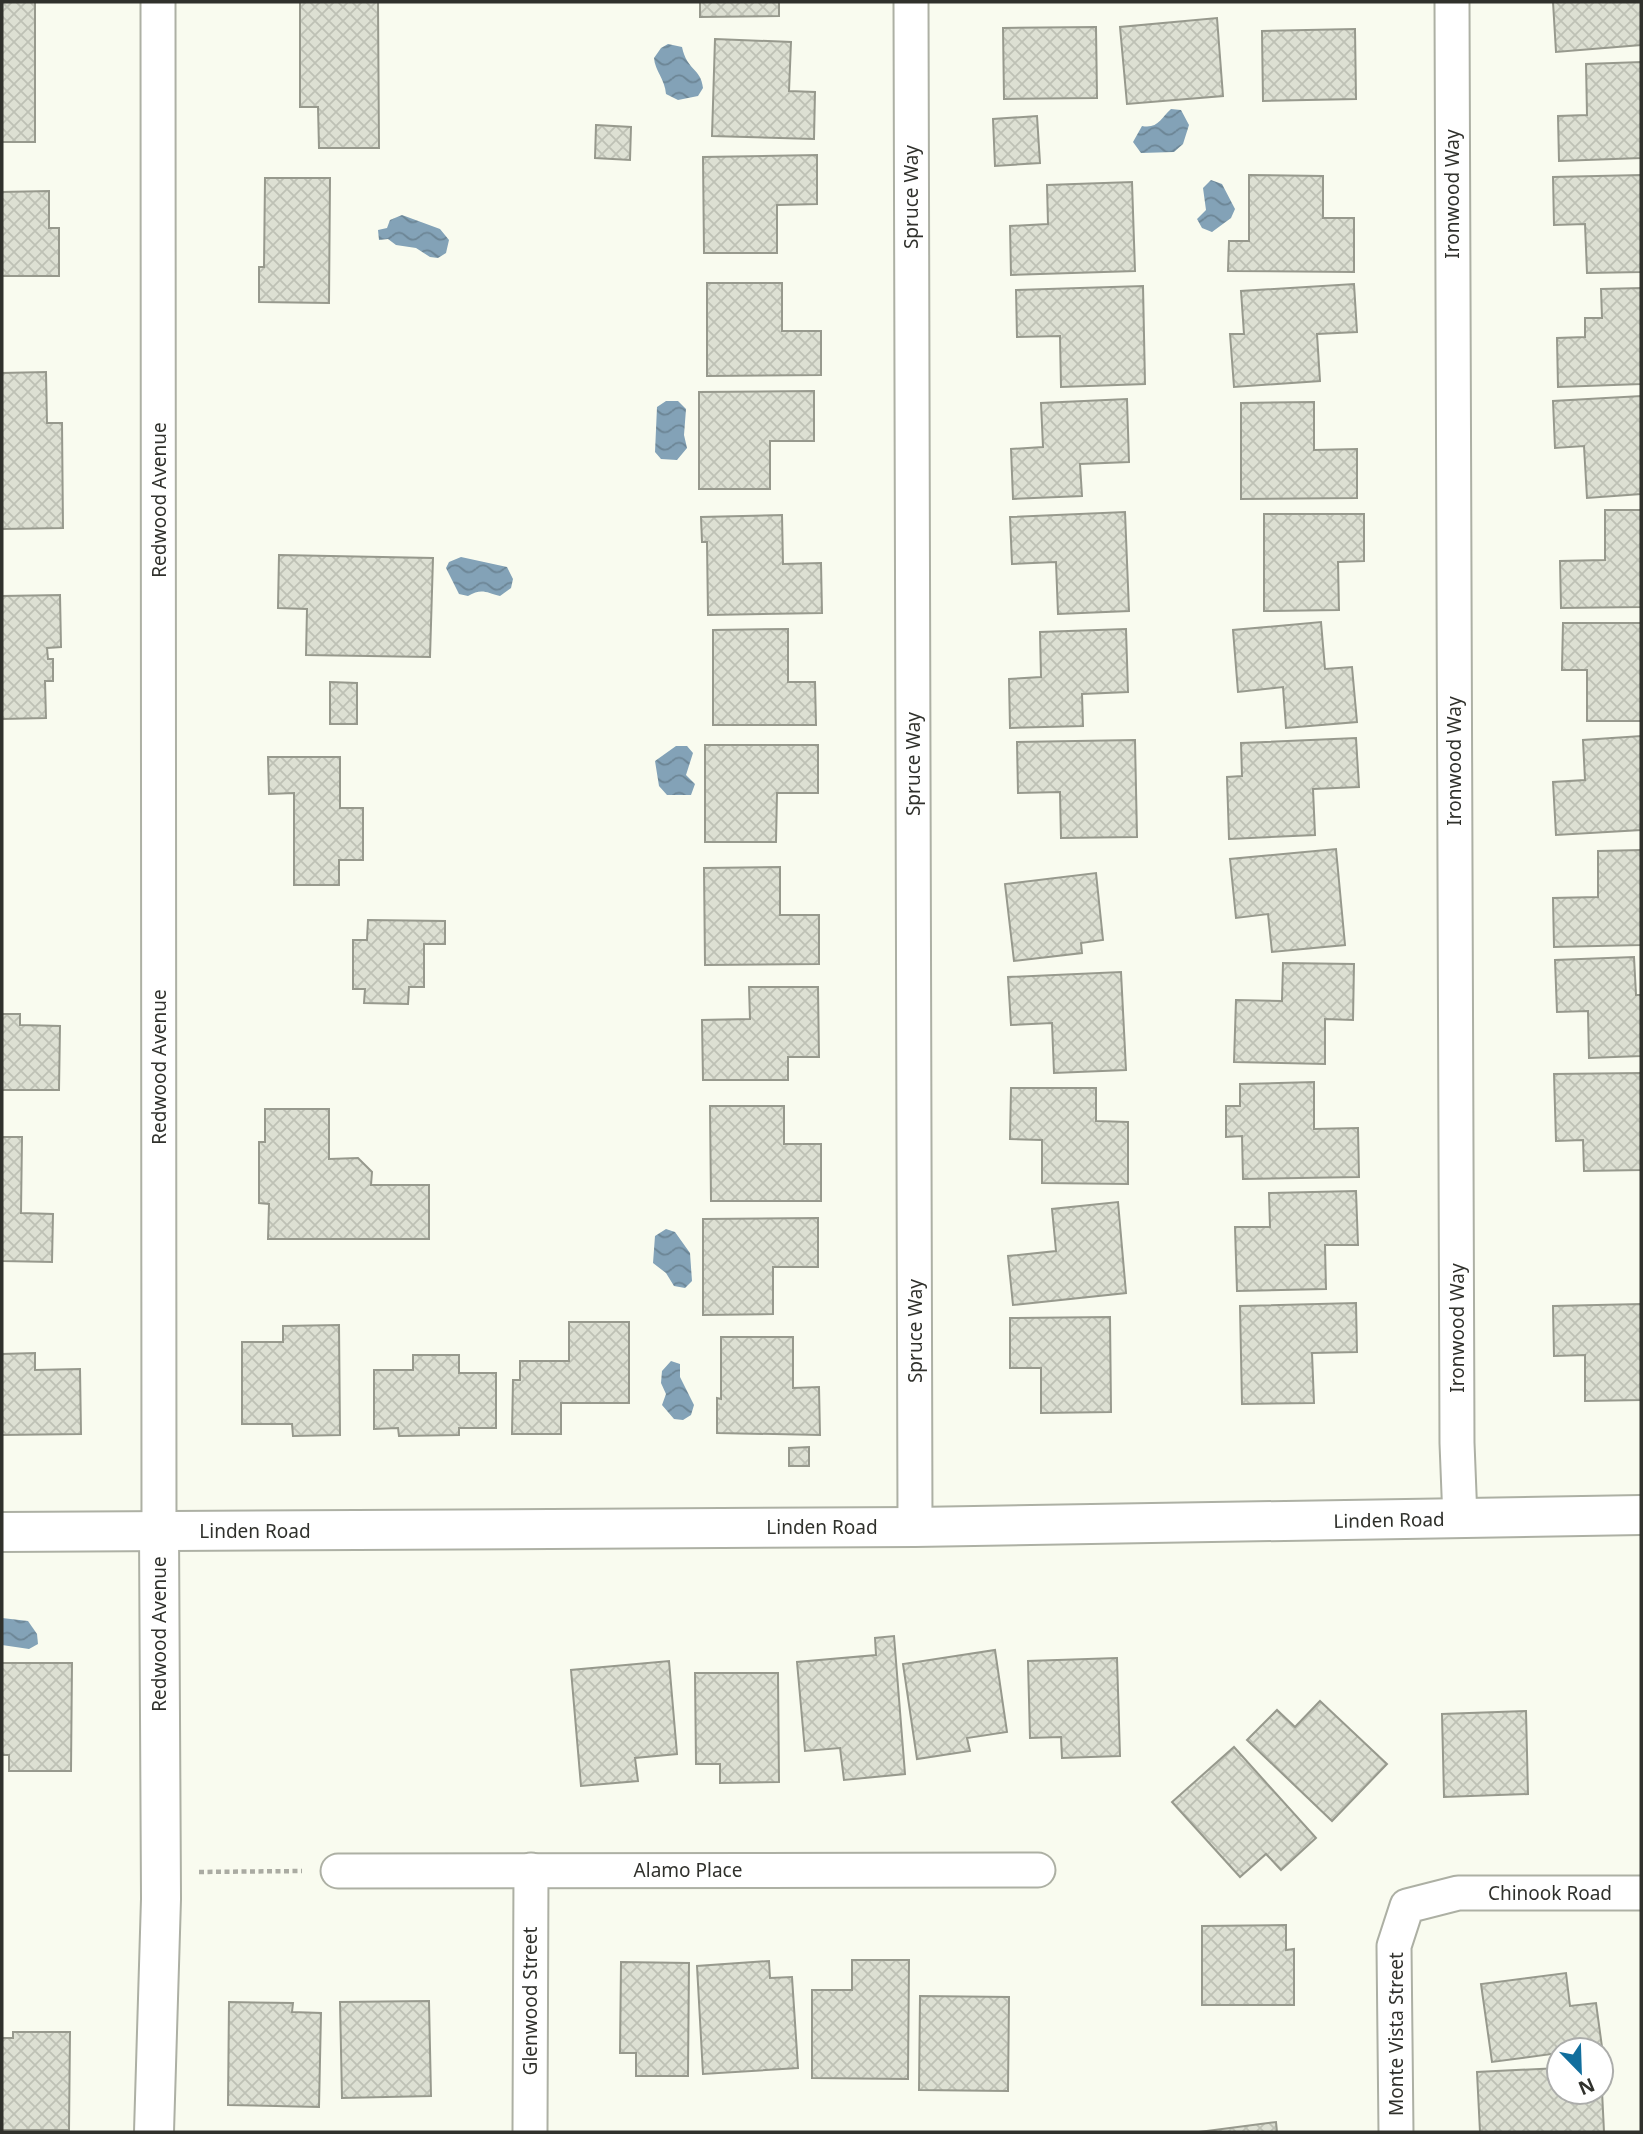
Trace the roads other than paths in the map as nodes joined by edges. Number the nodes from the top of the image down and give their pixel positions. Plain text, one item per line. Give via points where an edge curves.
1 (158, 2) edge
2 (911, 2) edge
3 (1452, 2) edge
4 (1641, 1515) edge
5 (1460, 1520) junction
6 (915, 1527) junction
7 (159, 1531) junction
8 (2, 1532) edge
9 (531, 1870) junction
10 (1038, 1870) dead end
11 (338, 1871) road end
12 (1458, 1893) joint
13 (1641, 1893) edge
14 (154, 2132) edge
15 (530, 2132) edge
16 (1396, 2132) edge

1 - 7 street, Redwood Avenue
2 - 6 street, Spruce Way
3 - 5 street, Ironwood Way
4 - 5 street, Linden Road
5 - 6 street, Linden Road
6 - 7 street, Linden Road
7 - 8 street, Linden Road
7 - 14 street, Redwood Avenue via 161,1872
9 - 10 street, Alamo Place
9 - 11 street, Alamo Place
9 - 15 street, Glenwood Street
12 - 13 street, Chinook Road
12 - 16 street, Monte Vista Street via 1407,1906 1394,1946

